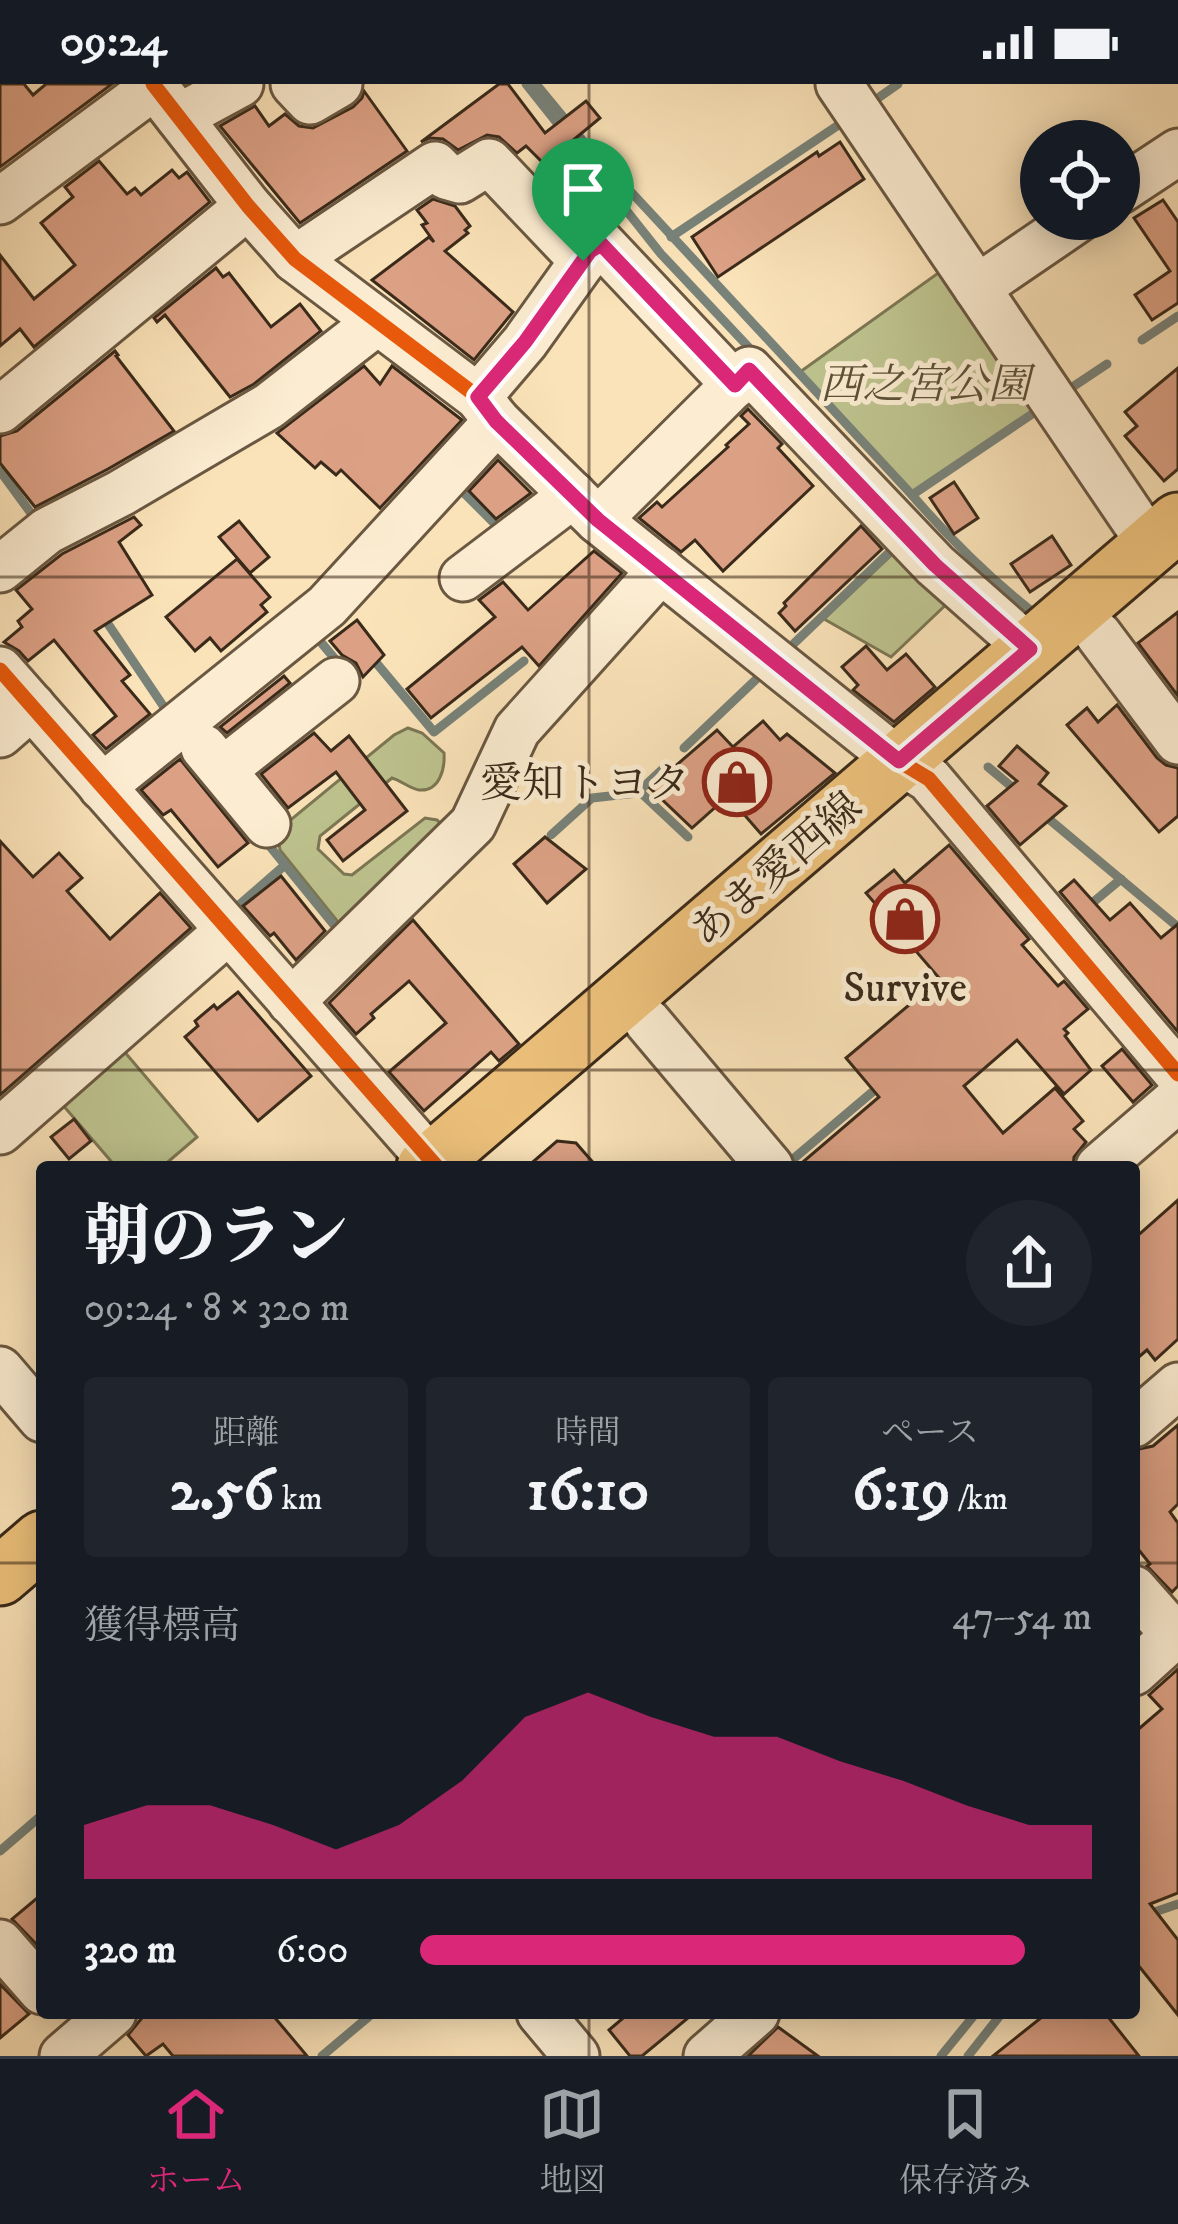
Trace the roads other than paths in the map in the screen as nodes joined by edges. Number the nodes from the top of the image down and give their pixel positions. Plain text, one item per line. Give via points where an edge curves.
1 (241, 84) edge
2 (294, 84) edge
3 (339, 84) edge
4 (839, 84) edge
5 (162, 96) edge
6 (1178, 152) edge
7 (1140, 177) edge
8 (0, 201) edge
9 (248, 206) junction
10 (1047, 240) edge
11 (295, 260) junction
12 (583, 261) junction
13 (977, 288) junction
14 (377, 322) junction
15 (735, 385) junction
16 (487, 409) junction
17 (0, 410) edge
18 (586, 507) junction
19 (1169, 544) edge
20 (0, 569) edge
21 (661, 570) junction
22 (463, 578) dead end
23 (1098, 634) junction
24 (1030, 649) junction
25 (0, 670) edge
26 (336, 680) dead end
27 (16, 720) edge
28 (183, 722) junction
29 (1178, 741) edge
30 (223, 770) junction
31 (914, 770) junction
32 (102, 787) junction
33 (266, 824) dead end
34 (229, 930) junction
35 (291, 1002) junction
36 (647, 1021) junction
37 (1178, 1074) edge
38 (1178, 1099) edge
39 (0, 1131) edge
40 (438, 1161) edge
41 (449, 1161) edge
42 (450, 1161) edge
43 (765, 1161) edge
44 (1106, 1161) edge
45 (0, 1370) edge
46 (1178, 1386) edge
47 (36, 1412) edge
48 (1140, 1419) edge
49 (36, 1501) edge
50 (0, 1532) edge
51 (36, 1545) edge
52 (0, 1576) edge
53 (1140, 1595) edge
54 (1177, 1635) edge
55 (1140, 1667) edge
56 (0, 1943) edge
57 (36, 1984) edge
58 (545, 2019) edge
59 (749, 2019) edge
60 (576, 2056) edge
61 (707, 2056) edge

1 - 5 street
2 - 3 street via 310,101
4 - 13 street
5 - 8 street
5 - 9 street
6 - 7 street
9 - 11 street
9 - 17 street
10 - 13 street
11 - 12 street via 435,165 460,180 490,161
11 - 14 street
12 - 15 street via 601,244
12 - 16 street
13 - 19 street
14 - 16 street
14 - 20 street via 269,406 46,531
15 - 18 street
15 - 24 street via 749,370 935,565
16 - 18 street
16 - 28 street via 327,606
18 - 21 street
18 - 22 street
19 - 23 main road, あま愛西線
19 - 24 main road, あま愛西線
21 - 31 street
21 - 35 street via 517,730 473,824
23 - 29 street
23 - 31 main road, あま愛西線
24 - 31 main road, あま愛西線
25 - 27 street
26 - 30 street
27 - 32 street
28 - 30 street
28 - 32 street
30 - 33 street
31 - 36 main road, あま愛西線
31 - 37 street
31 - 41 main road, あま愛西線
32 - 34 street
34 - 35 street
34 - 39 street
35 - 40 street
36 - 42 main road, あま愛西線
36 - 43 street
38 - 44 street
45 - 47 street
46 - 48 street
49 - 50 main road
51 - 52 main road
53 - 54 street
54 - 55 street
56 - 57 street
58 - 60 street
59 - 61 street

